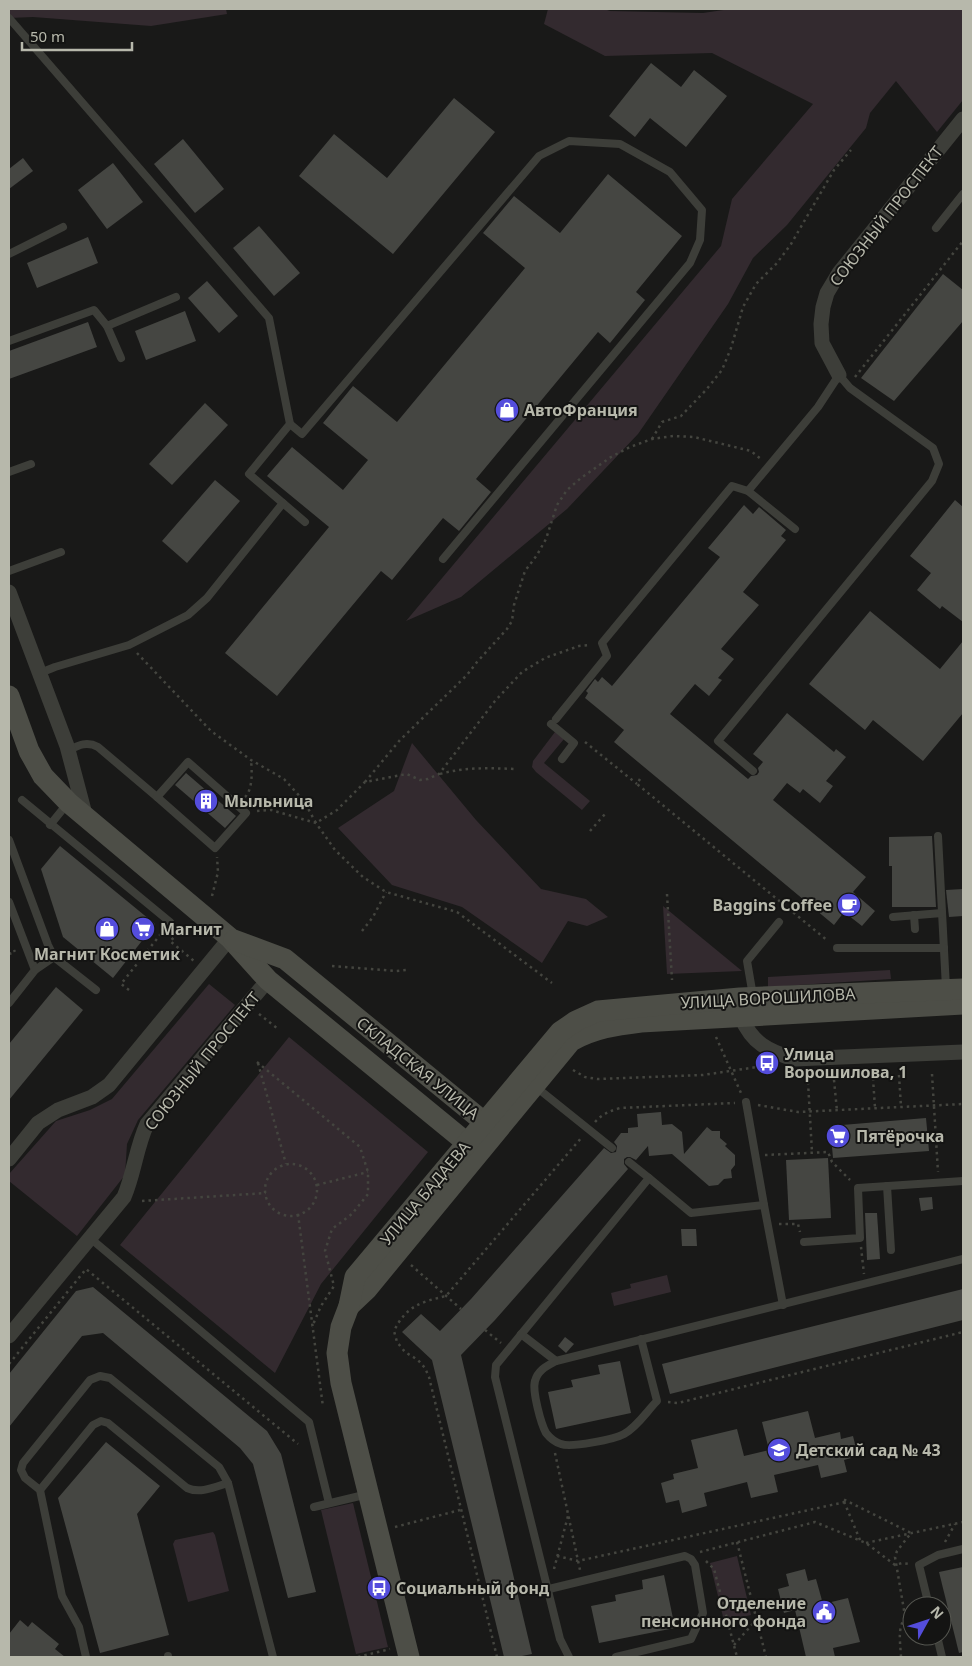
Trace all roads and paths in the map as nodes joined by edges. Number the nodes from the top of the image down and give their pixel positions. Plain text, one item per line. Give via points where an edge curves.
1 (9, 18) edge
2 (963, 118) edge
3 (851, 150) dead end
4 (963, 194) edge
5 (63, 227) dead end
6 (936, 228) dead end
7 (963, 242) edge
8 (9, 254) edge
9 (176, 297) dead end
10 (107, 326) junction
11 (9, 341) edge
12 (121, 358) dead end
13 (844, 380) junction
14 (290, 424) junction
15 (652, 439) junction
16 (31, 464) dead end
17 (769, 465) junction
18 (9, 472) edge
19 (748, 491) junction
20 (283, 503) junction
21 (305, 522) dead end
22 (795, 529) dead end
23 (61, 552) dead end
24 (443, 559) dead end
25 (9, 571) edge
26 (9, 592) edge
27 (602, 643) junction
28 (129, 645) junction
29 (40, 673) junction
30 (9, 696) edge
31 (583, 741) dead end
32 (69, 750) junction
33 (562, 758) dead end
34 (251, 760) junction
35 (515, 769) dead end
36 (754, 771) dead end
37 (439, 774) junction
38 (640, 779) dead end
39 (365, 782) junction
40 (637, 784) junction
41 (157, 797) junction
42 (22, 800) dead end
43 (68, 803) junction
44 (237, 805) junction
45 (246, 813) junction
46 (605, 814) dead end
47 (86, 818) junction
48 (316, 822) junction
49 (50, 825) junction
50 (590, 831) dead end
51 (938, 836) dead end
52 (9, 840) edge
53 (215, 848) junction
54 (386, 892) junction
55 (667, 894) dead end
56 (212, 896) dead end
57 (9, 902) edge
58 (942, 913) junction
59 (914, 915) junction
60 (893, 917) dead end
61 (170, 922) junction
62 (191, 922) dead end
63 (779, 922) dead end
64 (915, 929) dead end
65 (181, 931) junction
66 (362, 931) dead end
67 (230, 938) junction
68 (837, 948) joint
69 (944, 948) junction
70 (15, 952) dead end
71 (9, 954) edge
72 (54, 956) junction
73 (285, 960) junction
74 (198, 964) dead end
75 (332, 966) dead end
76 (35, 970) junction
77 (406, 970) dead end
78 (268, 980) junction
79 (672, 980) dead end
80 (552, 983) dead end
81 (96, 990) dead end
82 (129, 990) dead end
83 (955, 997) edge
84 (9, 1003) edge
85 (747, 1007) junction
86 (259, 1014) dead end
87 (579, 1028) junction
88 (278, 1029) dead end
89 (716, 1037) dead end
90 (963, 1052) edge
91 (756, 1067) dead end
92 (573, 1070) dead end
93 (731, 1072) junction
94 (932, 1074) dead end
95 (899, 1075) dead end
96 (873, 1078) dead end
97 (834, 1080) dead end
98 (808, 1082) dead end
99 (534, 1086) junction
100 (746, 1102) junction
101 (963, 1104) edge
102 (934, 1105) junction
103 (901, 1107) junction
104 (875, 1108) junction
105 (837, 1111) junction
106 (810, 1112) junction
107 (588, 1130) junction
108 (488, 1131) junction
109 (467, 1143) junction
110 (612, 1148) dead end
111 (812, 1153) junction
112 (754, 1156) junction
113 (9, 1159) edge
114 (629, 1162) dead end
115 (286, 1164) junction
116 (368, 1172) junction
117 (649, 1178) junction
118 (963, 1181) edge
119 (939, 1183) junction
120 (317, 1185) junction
121 (887, 1186) junction
122 (858, 1188) junction
123 (266, 1193) junction
124 (142, 1201) dead end
125 (764, 1205) junction
126 (298, 1214) junction
127 (768, 1224) junction
128 (90, 1238) junction
129 (860, 1238) junction
130 (804, 1242) joint
131 (891, 1250) dead end
132 (963, 1259) edge
133 (411, 1265) dead end
134 (865, 1283) junction
135 (446, 1296) junction
136 (783, 1305) junction
137 (349, 1306) junction
138 (461, 1309) dead end
139 (312, 1327) junction
140 (485, 1330) dead end
141 (963, 1332) edge
142 (521, 1334) junction
143 (9, 1336) edge
144 (641, 1339) junction
145 (508, 1349) junction
146 (556, 1361) junction
147 (9, 1364) edge
148 (657, 1401) junction
149 (322, 1407) dead end
150 (552, 1440) junction
151 (298, 1444) dead end
152 (228, 1483) junction
153 (40, 1490) junction
154 (368, 1494) junction
155 (844, 1502) junction
156 (329, 1503) junction
157 (314, 1507) dead end
158 (461, 1510) junction
159 (568, 1514) junction
160 (963, 1522) edge
161 (955, 1524) junction
162 (391, 1528) dead end
163 (911, 1533) junction
164 (860, 1540) junction
165 (737, 1542) junction
166 (866, 1543) junction
167 (963, 1549) edge
168 (698, 1552) junction
169 (938, 1555) junction
170 (557, 1556) junction
171 (691, 1559) junction
172 (578, 1561) junction
173 (895, 1565) junction
174 (919, 1565) junction
175 (582, 1581) junction
176 (548, 1589) junction
177 (927, 1596) edge
178 (902, 1601) edge
179 (756, 1619) junction
180 (902, 1620) edge
181 (734, 1645) junction
182 (628, 1656) edge
183 (86, 1657) edge
184 (272, 1657) edge
185 (408, 1657) edge
186 (497, 1657) edge
187 (569, 1657) edge
188 (616, 1657) edge
189 (737, 1657) edge
190 (766, 1657) edge
191 (901, 1657) edge

1 - 14 lane via 269,318
2 - 13 street, СОЮЗНЫЙ ПРОСПЕКТ via 839,272 827,294 822,307 822,343
3 - 15 path via 834,170 792,244 756,284 743,307 722,370 681,416 662,422
4 - 6 lane
5 - 8 lane
7 - 13 path
9 - 10 lane
10 - 11 lane via 94,310
10 - 12 lane
13 - 17 lane
13 - 36 lane via 850,388 933,448 939,464 932,481 718,741
14 - 20 lane via 249,474
14 - 24 lane via 302,434 539,156 569,141 620,144 670,172 702,210 700,240 690,263
15 - 17 path via 694,437 751,451
15 - 39 path via 611,457 566,490 557,505 546,539 525,571 507,629 468,675 400,740
16 - 18 lane
17 - 19 lane
19 - 22 lane
19 - 27 lane via 732,486
20 - 21 lane
20 - 28 lane via 207,598 188,615
23 - 25 lane
26 - 29 street
27 - 33 lane via 607,656 554,721 574,743
27 - 37 path via 579,646 544,658 522,672 495,701
28 - 29 lane
28 - 34 path via 211,731
29 - 32 street
30 - 43 street, СКЛАДСКАЯ УЛИЦА via 29,751 43,776
31 - 40 path
32 - 41 lane via 83,744 98,747
32 - 47 street
34 - 44 path via 248,794
34 - 48 path via 284,779 304,801
35 - 37 path via 454,770
37 - 39 path via 420,780 407,774
38 - 40 path
39 - 48 path via 337,810
40 - 68 path
41 - 44 lane via 188,762
41 - 53 lane
42 - 49 lane
43 - 47 street, СКЛАДСКАЯ УЛИЦА
43 - 49 lane
44 - 45 lane
45 - 48 path via 271,810
45 - 53 lane
46 - 50 path
47 - 67 street, СКЛАДСКАЯ УЛИЦА
48 - 54 path via 335,850 363,877
49 - 61 lane
51 - 58 lane
52 - 72 lane
53 - 56 path via 218,872
54 - 66 path
54 - 80 path via 457,912
55 - 79 path
57 - 76 lane
58 - 59 lane
58 - 69 lane
59 - 60 lane
59 - 64 lane
61 - 65 path
61 - 82 path via 122,984
62 - 65 path
63 - 85 lane via 747,961
65 - 74 path via 170,941
67 - 73 street, СКЛАДСКАЯ УЛИЦА
67 - 78 street, СКЛАДСКАЯ УЛИЦА
67 - 113 street via 109,1085 92,1097 58,1110 38,1123
68 - 69 lane
69 - 83 lane
70 - 71 path
72 - 76 lane
72 - 81 lane
73 - 78 street, СОЮЗНЫЙ ПРОСПЕКТ
73 - 108 street, СКЛАДСКАЯ УЛИЦА
75 - 77 path
76 - 84 lane
78 - 109 street, СКЛАДСКАЯ УЛИЦА
78 - 128 street, СОЮЗНЫЙ ПРОСПЕКТ via 147,1124 124,1198
83 - 85 street, УЛИЦА ВОРОШИЛОВА
85 - 87 street, УЛИЦА ВОРОШИЛОВА via 598,1011
85 - 90 street via 746,1028 757,1041 773,1052 794,1059
86 - 88 path
87 - 99 street, УЛИЦА БАДАЕВА
87 - 108 street, УЛИЦА БАДАЕВА via 560,1032
89 - 93 path
91 - 93 path
92 - 93 path via 597,1079
93 - 100 path
94 - 102 path
95 - 103 path
96 - 104 path
97 - 105 path
98 - 106 path
99 - 107 lane
99 - 108 street, УЛИЦА БАДАЕВА
100 - 106 path
100 - 107 path via 620,1108 600,1116
100 - 112 lane
101 - 102 path
102 - 103 path
102 - 119 path
103 - 104 path
104 - 105 path
105 - 106 path
106 - 111 path
107 - 110 lane
107 - 135 path
108 - 109 street, СКЛАДСКАЯ УЛИЦА
108 - 137 street, УЛИЦА БАДАЕВА via 367,1290
109 - 137 street, УЛИЦА БАДАЕВА via 355,1277
111 - 112 path
111 - 122 path via 828,1152 832,1162
112 - 125 lane
114 - 117 lane
115 - 116 path via 257,1062 360,1147
115 - 120 path via 309,1170
115 - 123 path via 271,1173 266,1181
116 - 120 path
116 - 139 path via 368,1194 352,1214 332,1228 325,1251 334,1286
117 - 125 lane via 691,1212
117 - 142 lane
118 - 119 lane
119 - 121 lane
120 - 126 path via 310,1208
121 - 122 lane
121 - 131 lane
122 - 129 lane
123 - 124 path
123 - 126 path via 277,1212
125 - 127 lane
126 - 139 path
127 - 130 path via 798,1224
127 - 136 lane
128 - 143 street, СОЮЗНЫЙ ПРОСПЕКТ
128 - 156 lane via 309,1422
129 - 130 lane
129 - 134 path
132 - 134 lane
133 - 135 path
134 - 136 lane
135 - 138 path
135 - 158 path via 412,1307 399,1320 394,1331 397,1342 418,1360 429,1377
136 - 144 lane
137 - 154 street, УЛИЦА БАДАЕВА via 341,1327 337,1353 341,1383
139 - 149 path
140 - 145 path
141 - 148 path via 678,1403
142 - 145 lane
142 - 146 lane
144 - 146 lane
144 - 148 lane
145 - 176 lane via 496,1365 495,1377
146 - 150 lane via 546,1366 534,1382 545,1430
147 - 151 path via 86,1269
148 - 150 lane via 632,1428 617,1436 570,1446
150 - 159 path
152 - 153 lane via 200,1491 187,1488 108,1423 100,1421
152 - 153 lane via 219,1467 110,1378 100,1376 90,1380 23,1463 24,1478
152 - 184 lane
153 - 183 lane via 62,1596 79,1627
154 - 156 lane
154 - 185 street, УЛИЦА БАДАЕВА
155 - 163 path via 843,1499
155 - 164 path
155 - 172 path
156 - 157 lane
158 - 162 path
158 - 186 path
159 - 170 path
159 - 172 path
160 - 161 path
161 - 163 path
161 - 169 path
163 - 166 path
163 - 173 path via 897,1551
164 - 165 path via 816,1522
164 - 166 path
165 - 168 path
165 - 179 path
166 - 173 path
167 - 169 lane
168 - 171 path
168 - 181 path via 714,1569
169 - 174 lane
170 - 172 path
170 - 176 path
171 - 175 lane via 685,1556
171 - 182 lane via 695,1565 703,1613 691,1639
172 - 175 path
173 - 174 path
173 - 178 path
174 - 177 lane
175 - 176 lane
176 - 187 lane via 560,1639
179 - 181 path
179 - 190 path
180 - 191 path
181 - 189 path
182 - 188 lane

